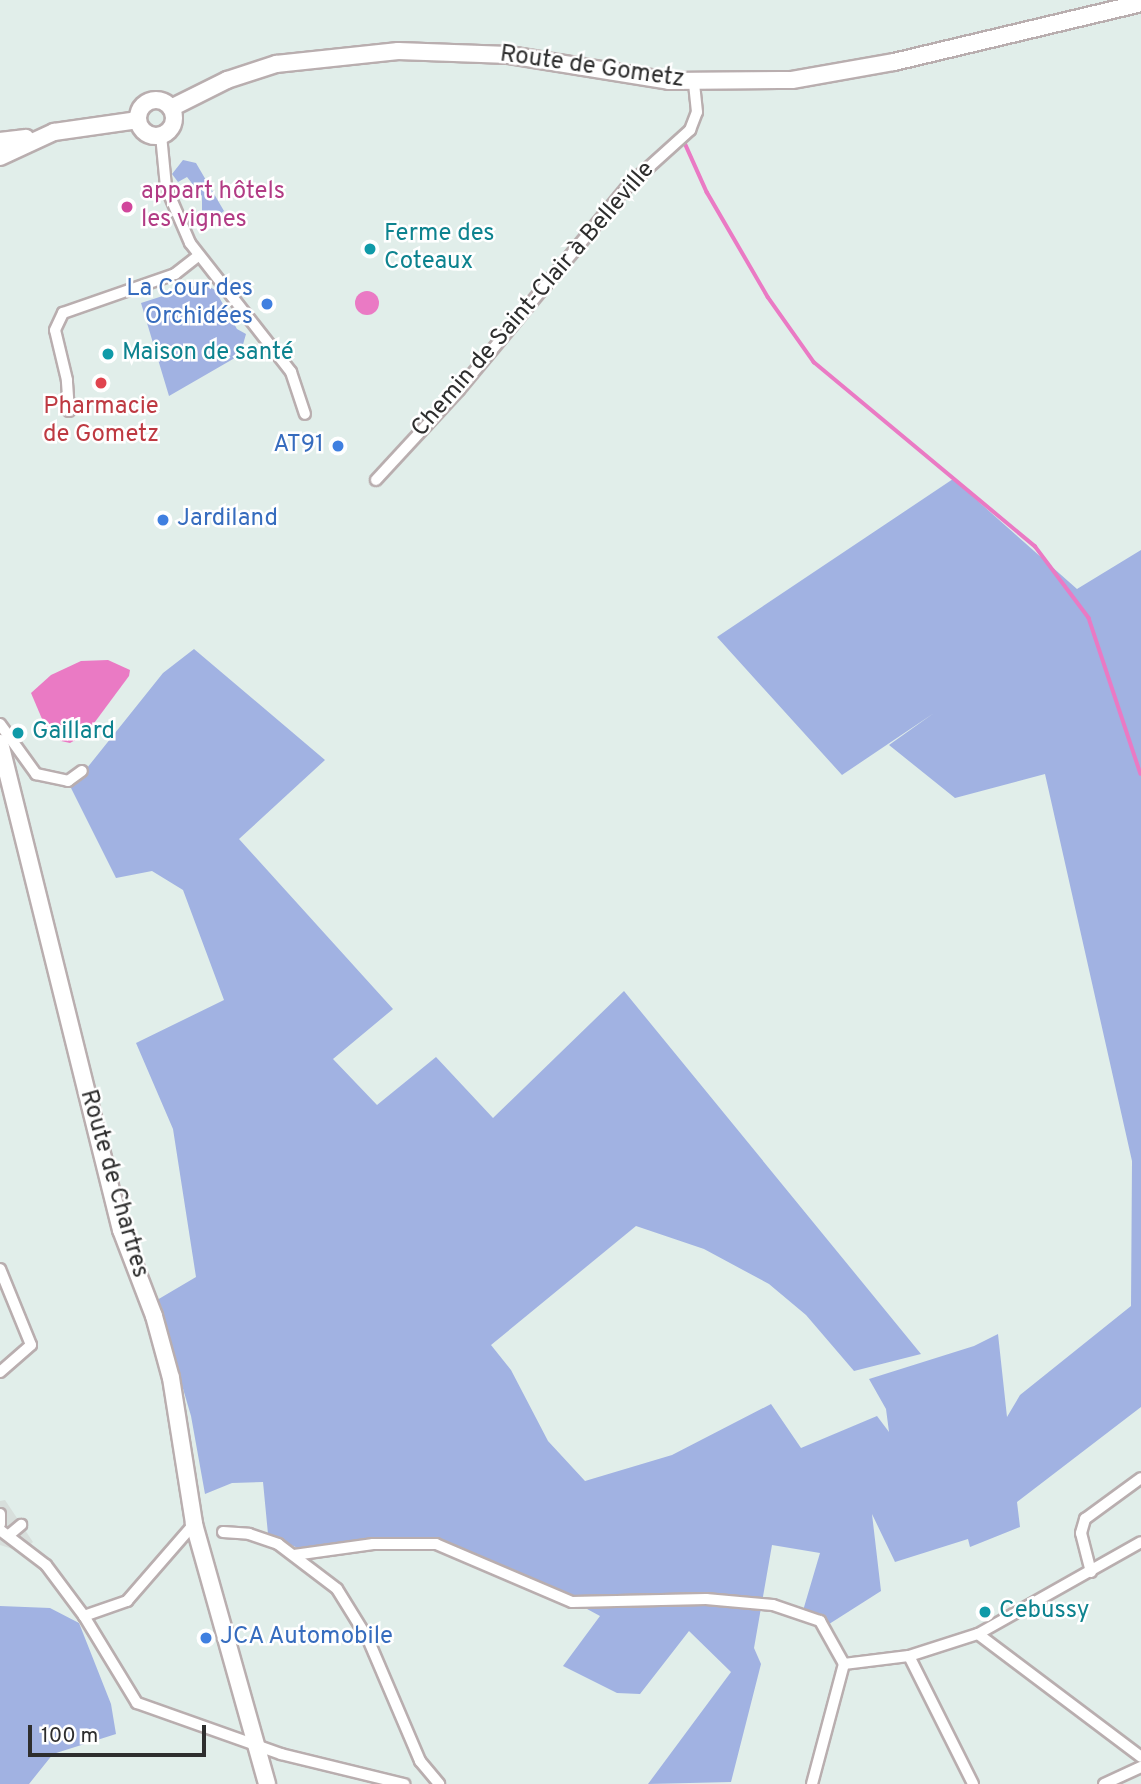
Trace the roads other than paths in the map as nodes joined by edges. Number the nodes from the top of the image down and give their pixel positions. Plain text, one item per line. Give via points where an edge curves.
1 (1141, 3) edge
2 (694, 83) junction
3 (171, 108) junction
4 (138, 120) junction
5 (161, 135) junction
6 (36, 138) junction
7 (0, 141) edge
8 (0, 157) edge
9 (198, 256) junction
10 (69, 411) dead end
11 (305, 414) dead end
12 (376, 480) dead end
13 (0, 724) edge
14 (0, 743) edge
15 (82, 771) dead end
16 (0, 774) edge
17 (27, 864) junction
18 (0, 1269) edge
19 (0, 1372) edge
20 (1141, 1478) edge
21 (0, 1514) edge
22 (0, 1524) edge
23 (194, 1524) junction
24 (21, 1525) dead end
25 (223, 1532) dead end
26 (4, 1533) edge
27 (1141, 1542) edge
28 (295, 1555) junction
29 (1091, 1572) junction
30 (84, 1616) junction
31 (978, 1634) junction
32 (909, 1656) junction
33 (844, 1664) junction
34 (252, 1743) junction
35 (1141, 1757) edge
36 (1141, 1767) edge
37 (257, 1784) edge
38 (267, 1784) edge
39 (404, 1784) edge
40 (439, 1784) edge
41 (812, 1784) edge
42 (973, 1784) edge
43 (1104, 1784) edge

1 - 2 street, Route de Gometz via 861,69 755,83
2 - 3 street, Route de Gometz via 636,78 509,55 398,51 276,64 227,80
2 - 12 street, Chemin de Saint-Clair à Belleville via 697,112 690,130 628,186 476,370
3 - 4 street via 150,100 140,108
3 - 5 street via 172,124
4 - 5 street via 149,134
4 - 6 street via 68,128
5 - 9 street via 166,187
6 - 7 street
6 - 8 street
9 - 10 street via 175,274 63,313 55,330
9 - 11 street via 291,372
13 - 15 street via 36,774 68,781
14 - 17 street, Route de Chartres
16 - 17 street, Route de Chartres
17 - 23 street, Route de Chartres via 121,1230 171,1378
18 - 19 street via 31,1345
20 - 29 street via 1085,1519 1081,1533
21 - 22 street
23 - 30 street via 127,1601
23 - 34 street, Route de Chartres
24 - 26 street
25 - 28 street via 264,1538
26 - 30 street via 46,1565
27 - 29 street
28 - 33 street via 373,1544 436,1544 572,1602 706,1599 773,1605 821,1621
28 - 40 street via 337,1589 353,1611 415,1751
29 - 31 street
30 - 34 street via 136,1703
31 - 32 street
31 - 35 street
32 - 33 street
32 - 42 street
33 - 41 street
34 - 37 street, Route de Chartres
34 - 38 street, Route de Chartres
34 - 39 street
36 - 43 street

